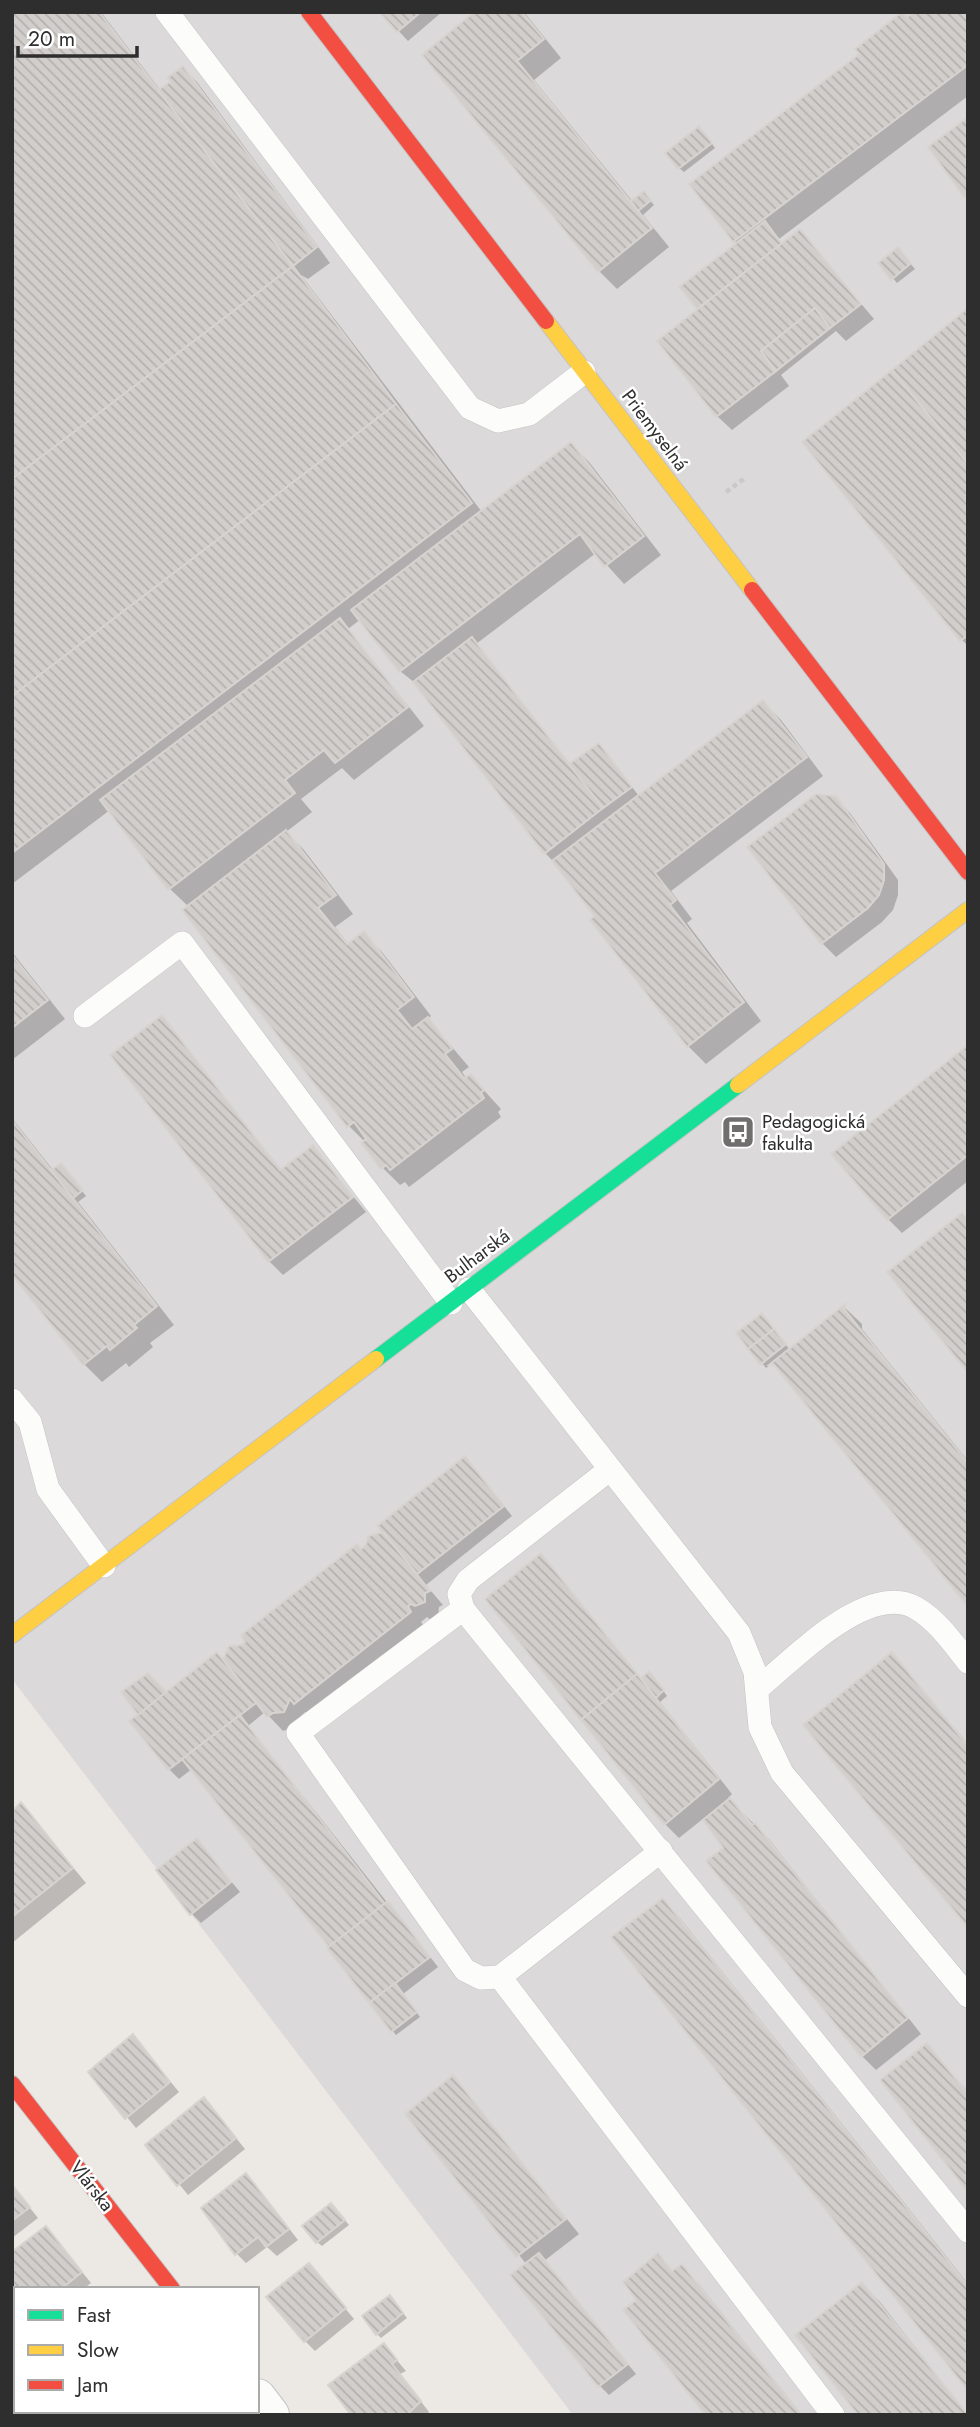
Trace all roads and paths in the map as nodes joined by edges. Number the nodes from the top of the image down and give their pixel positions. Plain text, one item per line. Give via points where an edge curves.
1 (167, 12) edge
2 (309, 12) edge
3 (584, 372) junction
4 (968, 873) edge
5 (968, 910) edge
6 (85, 1016) dead end
7 (460, 1296) junction
8 (12, 1400) edge
9 (609, 1470) junction
10 (104, 1566) junction
11 (463, 1609) junction
12 (12, 1635) edge
13 (968, 1662) edge
14 (757, 1689) junction
15 (661, 1852) junction
16 (500, 1977) junction
17 (968, 1996) edge
18 (12, 2084) edge
19 (968, 2231) edge
20 (170, 2287) edge
21 (259, 2401) edge
22 (270, 2415) edge
23 (833, 2415) edge

1 - 3 lane via 470,408 498,421 529,414
2 - 3 street, Priemyselná
3 - 4 street, Priemyselná
5 - 7 street, Bulharská
6 - 7 lane via 182,943
7 - 9 lane
7 - 10 street, Bulharská
8 - 10 lane via 30,1422 48,1489
9 - 11 lane via 468,1580 459,1594
9 - 14 lane via 739,1633
10 - 12 street, Bulharská
11 - 15 lane
11 - 16 lane via 298,1733 465,1970 481,1978
13 - 14 lane via 940,1626 914,1606 880,1602 853,1612
14 - 17 lane via 760,1727 782,1773
15 - 16 lane
15 - 19 lane
16 - 23 lane
18 - 20 street, Vlárska
21 - 22 street

